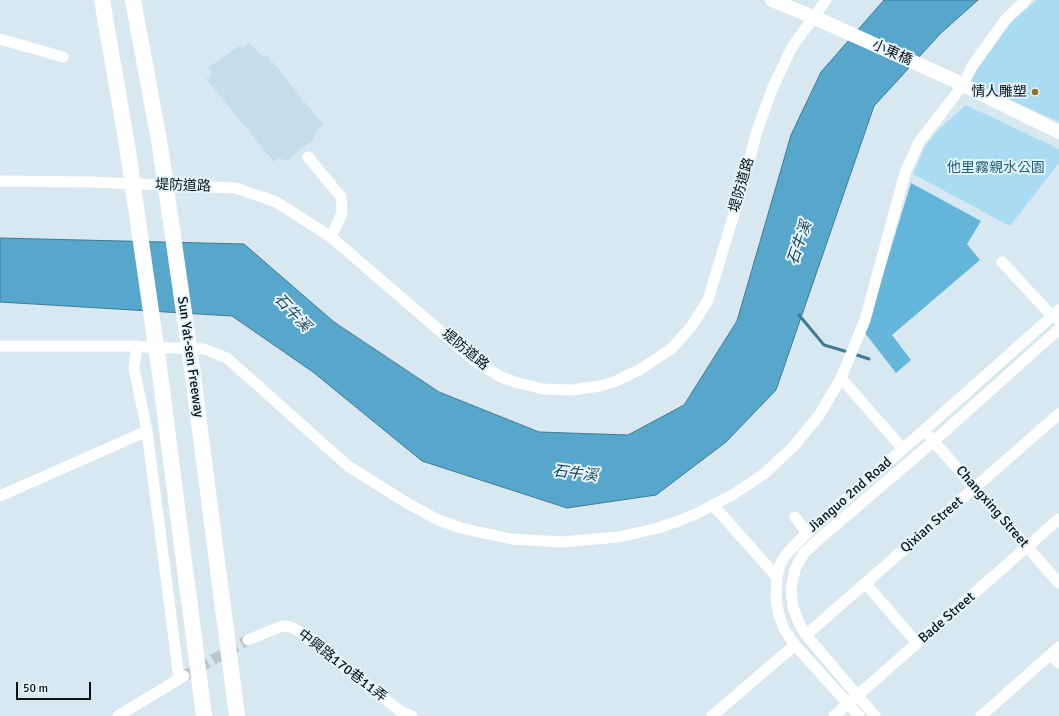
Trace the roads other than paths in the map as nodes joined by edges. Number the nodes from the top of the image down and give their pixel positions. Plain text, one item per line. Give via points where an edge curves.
1 (102, 0) edge
2 (133, 0) edge
3 (772, 0) edge
4 (826, 0) edge
5 (1026, 0) edge
6 (813, 17) junction
7 (0, 39) edge
8 (63, 57) dead end
9 (964, 83) junction
10 (1059, 132) edge
11 (308, 156) dead end
12 (0, 181) edge
13 (331, 237) junction
14 (1002, 262) dead end
15 (1057, 315) edge
16 (1059, 329) edge
17 (0, 346) edge
18 (137, 346) junction
19 (841, 378) junction
20 (1059, 414) edge
21 (924, 430) junction
22 (147, 431) junction
23 (934, 441) junction
24 (903, 449) junction
25 (975, 488) junction
26 (0, 496) edge
27 (713, 505) junction
28 (795, 517) dead end
29 (1059, 519) edge
30 (807, 532) junction
31 (1027, 547) junction
32 (777, 577) junction
33 (865, 583) junction
34 (1059, 583) edge
35 (806, 635) junction
36 (248, 640) tunnel mouth
37 (917, 643) junction
38 (795, 645) junction
39 (1055, 651) edge
40 (1059, 663) edge
41 (857, 696) junction
42 (848, 704) junction
43 (118, 716) edge
44 (204, 716) edge
45 (237, 716) edge
46 (412, 716) edge
47 (712, 716) edge
48 (834, 716) edge
49 (859, 716) edge
50 (875, 716) edge
51 (981, 716) edge

1 - 44 highway via 127,145 159,367
2 - 45 highway, Sun Yat-sen Freeway via 160,146
3 - 6 main road, 小東橋
4 - 6 street, 堤防道路
5 - 9 street via 1006,19 972,66
6 - 9 main road, 小東橋
6 - 13 street, 堤防道路 via 792,47 773,87 757,131 708,300 691,327 671,349 627,376 600,386 572,390 543,389 501,377 476,362
7 - 8 street
9 - 10 main road, 小東橋
9 - 19 street via 919,142 905,173 865,320
11 - 13 street via 340,197 342,213
12 - 13 street, 堤防道路 via 236,188 276,202
14 - 15 street
15 - 21 street, Jianguo 2nd Road
16 - 23 street, Jianguo 2nd Road
17 - 18 street
18 - 22 street via 134,368
18 - 27 street via 204,350 227,358 348,466 436,519 461,528 511,539 583,541 619,537 658,528
19 - 24 street
19 - 27 street via 820,414 779,460 764,474
20 - 25 street, Qixian Street
21 - 23 street, Changxing Street
21 - 24 street, Jianguo 2nd Road
22 - 26 street
22 - 43 street via 181,677
23 - 25 street, Changxing Street
23 - 35 street, Jianguo 2nd Road via 804,553 792,580 791,598 795,615
24 - 30 street, Jianguo 2nd Road
25 - 31 street, Changxing Street
25 - 33 street, Qixian Street
27 - 32 street
28 - 30 street
29 - 31 street, Bade Street
30 - 32 street, Jianguo 2nd Road via 785,556
31 - 34 street, Changxing Street
31 - 37 street, Bade Street
32 - 38 street, Jianguo 2nd Road via 776,599 780,615 784,629
33 - 35 street, Qixian Street
33 - 37 street
35 - 41 street, Jianguo 2nd Road
36 - 46 street, 中興路170巷11弄 via 282,626 291,627 400,711
37 - 41 street, Bade Street
38 - 42 street, Jianguo 2nd Road
38 - 47 street
39 - 40 street
39 - 51 street
41 - 42 street, Bade Street
41 - 50 street, Jianguo 2nd Road
42 - 48 street, Bade Street
42 - 49 street, Jianguo 2nd Road

